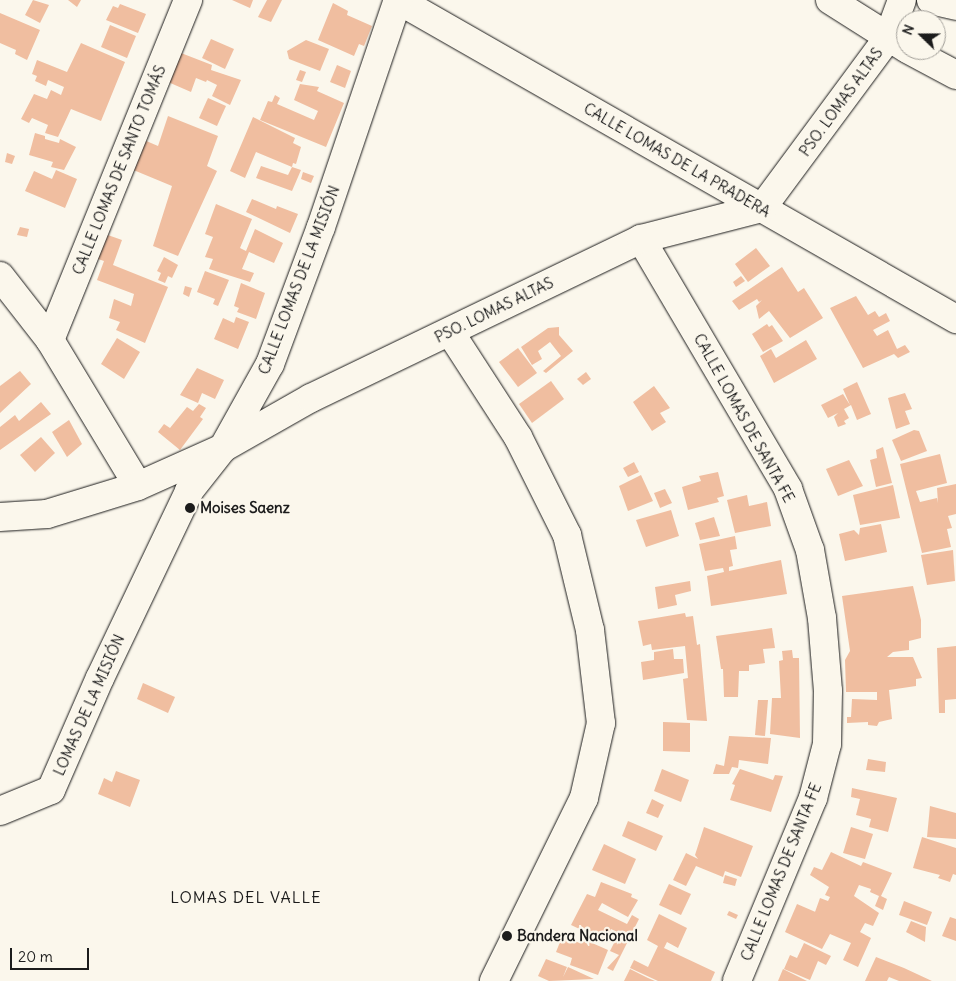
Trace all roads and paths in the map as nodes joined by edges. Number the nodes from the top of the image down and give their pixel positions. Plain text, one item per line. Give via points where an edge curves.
1 (188, 0) edge
2 (398, 0) edge
3 (830, 0) edge
4 (931, 0) edge
5 (956, 6) edge
6 (896, 43) edge
7 (896, 52) edge
8 (927, 60) edge
9 (956, 76) edge
10 (762, 208) junction
11 (641, 239) junction
12 (0, 276) edge
13 (956, 319) edge
14 (450, 332) junction
15 (50, 340) junction
16 (222, 448) junction
17 (138, 486) junction
18 (0, 517) edge
19 (152, 570) joint
20 (0, 811) edge
21 (494, 981) edge
22 (737, 981) edge

1 - 15 street, CALLE LOMAS DE SANTO TOMÁS
2 - 10 street, CALLE LOMAS DE LA PRADERA
2 - 16 street, CALLE LOMAS DE LA MISIÓN via 321,227 270,364
3 - 6 street
4 - 5 street
7 - 10 street, PSO. LOMAS ALTAS
8 - 9 street
10 - 11 street, PSO. LOMAS ALTAS
10 - 13 street, CALLE LOMAS DE LA PRADERA
11 - 14 street, PSO. LOMAS ALTAS
11 - 22 street, CALLE LOMAS DE SANTA FE via 788,489 810,550 822,618 828,691 828,744 813,798
12 - 15 street
14 - 16 street, PSO. LOMAS ALTAS via 311,398
14 - 21 street via 518,437 567,536 590,630 601,723 584,798
15 - 17 street
16 - 17 street, PSO. LOMAS ALTAS
16 - 19 street, CALLE LOMAS DE LA MISIÓN via 189,491
17 - 18 street, PSO. LOMAS ALTAS via 47,514
19 - 20 street, LOMAS DE LA MISIÓN via 51,790

